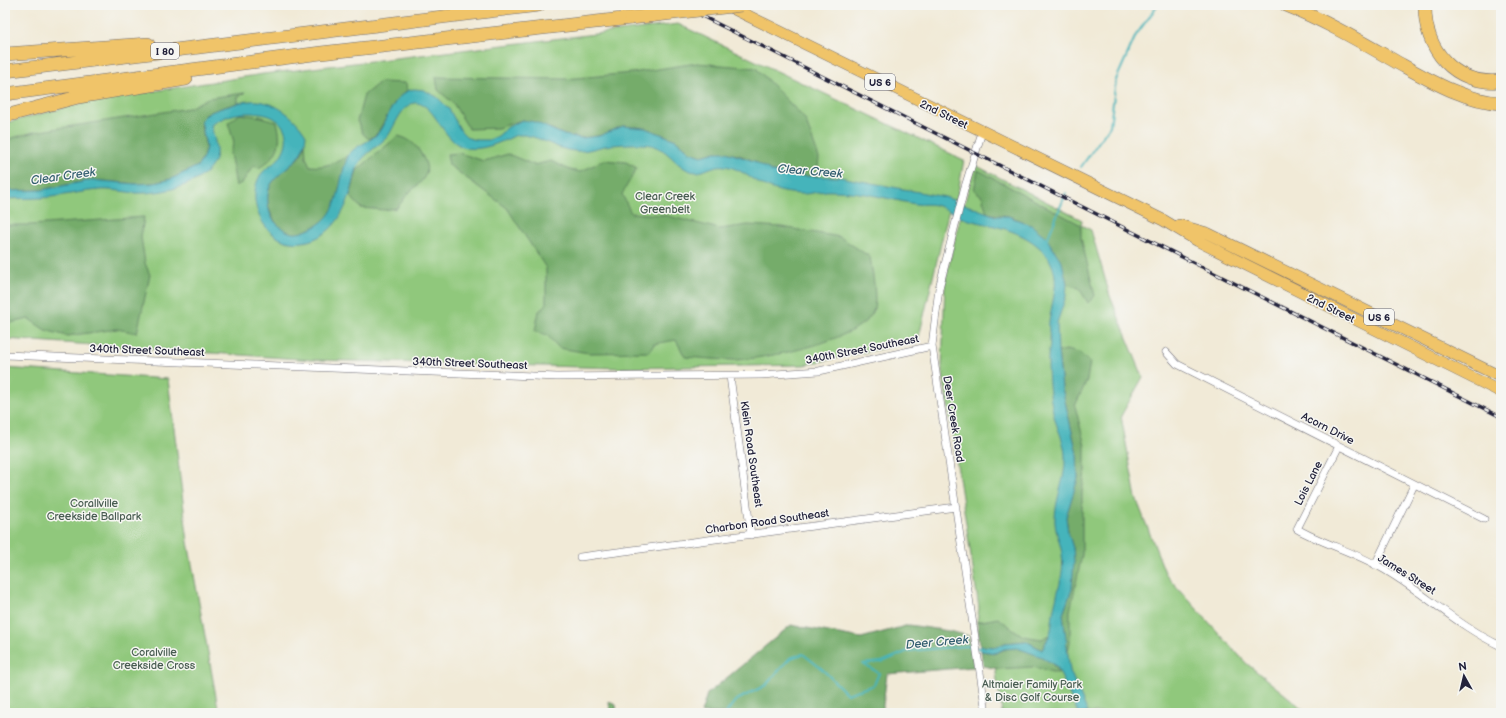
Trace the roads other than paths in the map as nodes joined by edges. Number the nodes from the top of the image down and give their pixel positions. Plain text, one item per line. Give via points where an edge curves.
1 (539, 5) edge
2 (726, 5) edge
3 (741, 5) edge
4 (1286, 5) edge
5 (1425, 5) edge
6 (325, 31) junction
7 (321, 53) junction
8 (5, 54) edge
9 (5, 71) edge
10 (1501, 81) edge
11 (5, 94) edge
12 (1501, 103) edge
13 (5, 116) edge
14 (982, 132) junction
15 (1163, 220) junction
16 (932, 346) junction
17 (1166, 352) dead end
18 (5, 355) edge
19 (730, 376) junction
20 (1501, 377) edge
21 (1501, 392) edge
22 (1339, 446) junction
23 (1414, 485) junction
24 (956, 508) junction
25 (1484, 519) dead end
26 (1297, 529) joint
27 (751, 534) junction
28 (580, 557) dead end
29 (1375, 565) junction
30 (1501, 646) edge
31 (986, 713) edge

1 - 6 highway, I 80
2 - 14 main road, 2nd Street / US 6
3 - 7 highway, I 80, bridge
4 - 12 highway via 1331,25 1436,83 1480,100
5 - 10 highway via 1431,40 1450,66 1459,73 1482,81
6 - 8 highway
6 - 9 highway, I 80
7 - 11 highway, I 80
7 - 13 highway via 78,97
14 - 15 main road, 2nd Street / US 6
14 - 16 street, Deer Creek Road via 952,232 939,288
15 - 20 main road, 2nd Street / US 6 via 1207,233
15 - 21 main road, 2nd Street / US 6 via 1198,241
16 - 19 street, 340th Street Southeast via 819,371
16 - 24 street, Deer Creek Road
17 - 22 street, Acorn Drive via 1176,364
18 - 19 street, 340th Street Southeast via 557,377
19 - 27 street, Klein Road Southeast
22 - 23 street, Acorn Drive
22 - 26 street, Lois Lane
23 - 25 street, Acorn Drive
23 - 29 street
24 - 27 street, Charbon Road Southeast
24 - 31 street, Deer Creek Road
26 - 29 street, James Street
27 - 28 street, Charbon Road Southeast
29 - 30 street, James Street via 1427,598 1467,628

